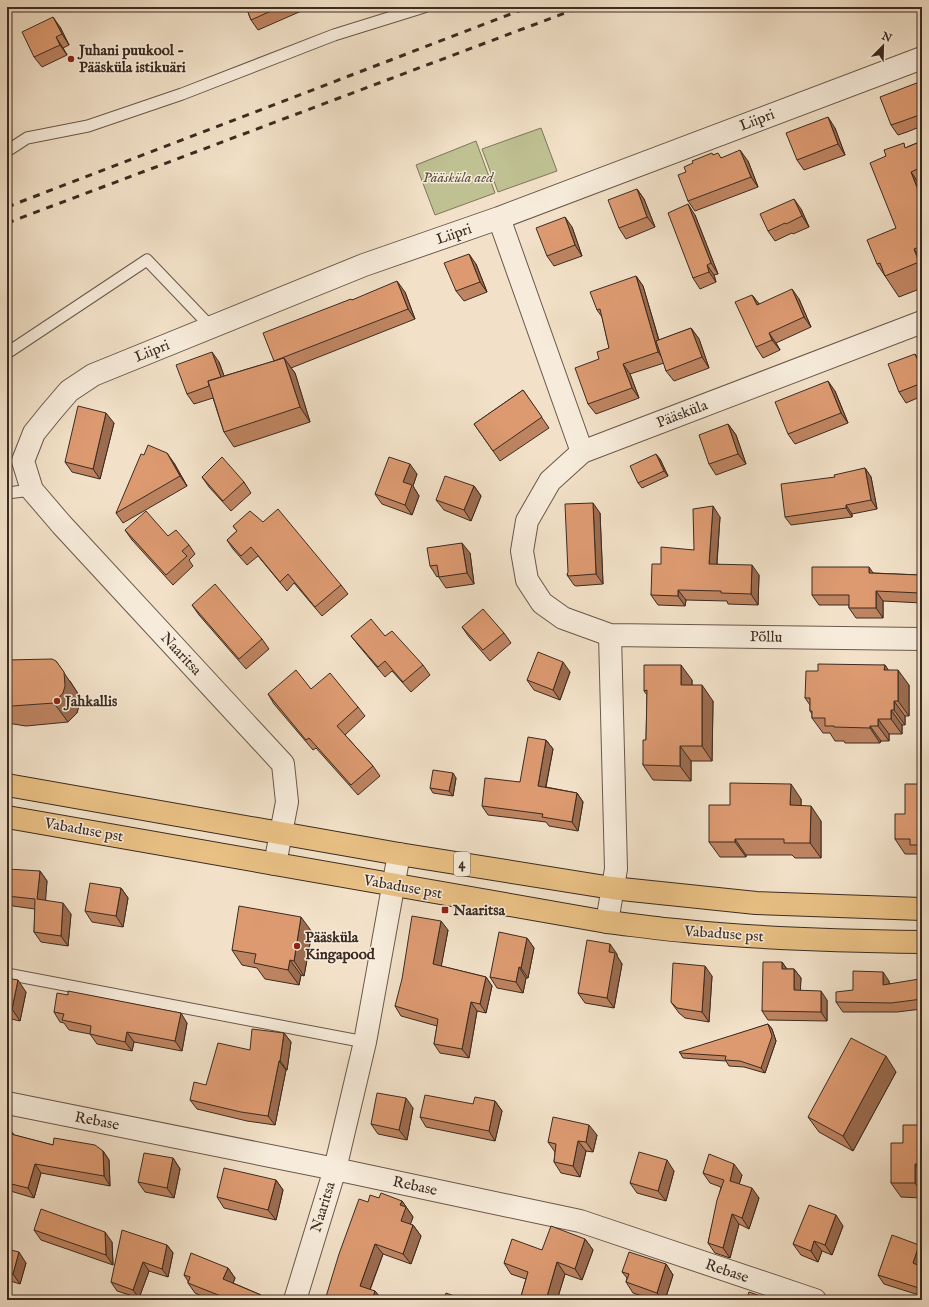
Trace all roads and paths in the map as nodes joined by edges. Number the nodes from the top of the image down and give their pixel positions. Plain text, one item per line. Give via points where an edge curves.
1 (424, 7) edge
2 (922, 58) edge
3 (7, 151) edge
4 (499, 218) junction
5 (922, 322) edge
6 (211, 327) junction
7 (7, 353) edge
8 (582, 452) junction
9 (23, 461) joint
10 (32, 490) junction
11 (7, 493) edge
12 (527, 580) joint
13 (610, 635) junction
14 (922, 639) edge
15 (7, 784) edge
16 (7, 817) edge
17 (281, 832) junction
18 (399, 854) junction
19 (275, 864) junction
20 (393, 885) junction
21 (612, 888) junction
22 (922, 909) edge
23 (607, 922) junction
24 (922, 942) edge
25 (7, 974) edge
26 (365, 1042) junction
27 (7, 1103) edge
28 (335, 1169) junction
29 (295, 1300) edge
30 (815, 1300) edge

1 - 3 lane via 334,35 182,94 88,126 27,138
2 - 4 street, Liipri
4 - 6 street, Liipri via 364,265
4 - 8 street
5 - 8 street, Pääsküla
6 - 7 lane via 147,260
6 - 9 street, Liipri via 93,375 69,391 34,433
8 - 12 street, Pääsküla via 550,481 527,521 522,551
9 - 10 street, Naaritsa
10 - 11 lane
10 - 17 street, Naaritsa via 283,764 287,802
12 - 13 street, Põllu via 542,603 563,618
13 - 14 street, Põllu
13 - 21 street via 616,869
15 - 17 highway, 4
16 - 19 highway, Vabaduse pst / 4
17 - 18 highway, 4
17 - 19 street, Naaritsa
18 - 20 street, Naaritsa
18 - 21 highway, 4
19 - 20 highway, Vabaduse pst / 4
20 - 23 highway, Vabaduse pst / 4
20 - 26 street, Naaritsa
21 - 22 highway, 4 via 756,903
21 - 23 street
23 - 24 highway, Vabaduse pst / 4 via 758,936
25 - 26 lane
26 - 28 street, Naaritsa
27 - 28 street, Rebase
28 - 29 street, Naaritsa
28 - 30 street, Rebase via 580,1221

